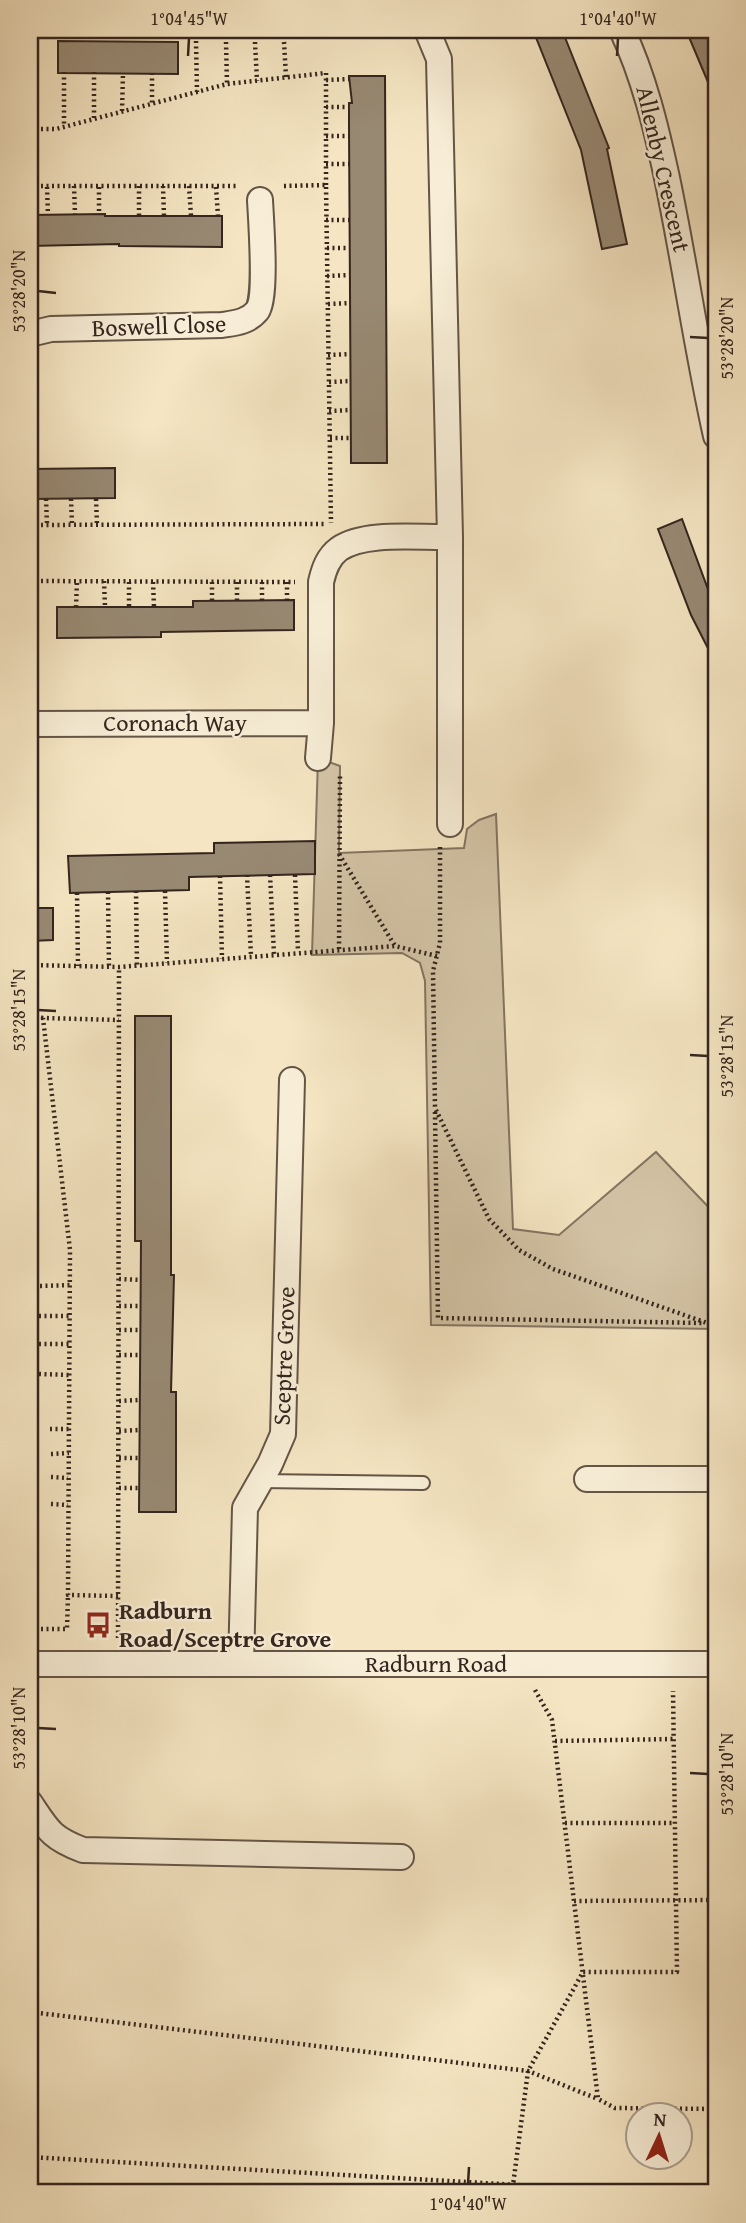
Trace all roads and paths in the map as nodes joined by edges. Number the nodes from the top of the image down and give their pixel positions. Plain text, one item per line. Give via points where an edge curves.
1 (427, 30) edge
2 (622, 30) edge
3 (196, 41) dead end
4 (226, 42) dead end
5 (255, 42) dead end
6 (284, 42) dead end
7 (64, 72) dead end
8 (94, 72) dead end
9 (122, 73) dead end
10 (152, 74) dead end
11 (286, 77) junction
12 (349, 79) dead end
13 (326, 80) junction
14 (257, 81) junction
15 (227, 84) junction
16 (197, 92) junction
17 (152, 103) junction
18 (326, 107) junction
19 (350, 107) dead end
20 (122, 111) junction
21 (94, 118) junction
22 (64, 127) junction
23 (30, 129) edge
24 (326, 136) junction
25 (350, 136) dead end
26 (326, 164) junction
27 (350, 164) dead end
28 (326, 185) junction
29 (74, 186) junction
30 (139, 186) junction
31 (163, 186) junction
32 (189, 186) junction
33 (30, 187) edge
34 (47, 187) junction
35 (99, 187) junction
36 (216, 187) junction
37 (260, 193) junction
38 (75, 214) dead end
39 (99, 214) dead end
40 (48, 215) dead end
41 (139, 216) dead end
42 (164, 216) dead end
43 (191, 216) dead end
44 (218, 216) dead end
45 (326, 220) junction
46 (349, 220) dead end
47 (327, 247) junction
48 (349, 247) dead end
49 (350, 275) dead end
50 (327, 276) junction
51 (350, 303) dead end
52 (328, 304) junction
53 (30, 334) edge
54 (350, 354) dead end
55 (328, 355) junction
56 (329, 382) junction
57 (350, 382) dead end
58 (350, 410) dead end
59 (329, 411) junction
60 (716, 436) edge
61 (330, 438) junction
62 (350, 438) dead end
63 (46, 499) dead end
64 (71, 499) dead end
65 (96, 499) dead end
66 (30, 524) edge
67 (72, 524) junction
68 (47, 525) junction
69 (97, 525) junction
70 (450, 537) junction
71 (30, 581) edge
72 (76, 581) junction
73 (104, 582) junction
74 (129, 582) junction
75 (153, 582) junction
76 (212, 582) junction
77 (237, 582) junction
78 (262, 582) junction
79 (286, 582) junction
80 (321, 582) junction
81 (262, 600) dead end
82 (288, 600) dead end
83 (212, 601) dead end
84 (237, 601) dead end
85 (76, 607) dead end
86 (105, 607) dead end
87 (129, 607) dead end
88 (154, 607) dead end
89 (321, 723) junction
90 (30, 724) edge
91 (318, 758) joint
92 (450, 824) joint
93 (338, 853) junction
94 (247, 875) dead end
95 (270, 875) dead end
96 (295, 875) dead end
97 (220, 876) dead end
98 (136, 891) dead end
99 (165, 891) dead end
100 (108, 892) dead end
101 (77, 893) dead end
102 (33, 941) dead end
103 (395, 946) junction
104 (339, 949) junction
105 (298, 952) junction
106 (274, 954) junction
107 (251, 956) junction
108 (437, 956) junction
109 (222, 959) junction
110 (167, 963) junction
111 (32, 965) edge
112 (78, 966) junction
113 (137, 966) junction
114 (109, 967) junction
115 (119, 967) junction
116 (30, 1017) edge
117 (43, 1018) junction
118 (119, 1020) junction
119 (292, 1080) dead end
120 (435, 1108) junction
121 (119, 1279) junction
122 (141, 1279) dead end
123 (69, 1285) junction
124 (40, 1286) dead end
125 (119, 1306) junction
126 (140, 1306) dead end
127 (39, 1316) dead end
128 (69, 1316) junction
129 (707, 1323) junction
130 (716, 1323) edge
131 (119, 1330) junction
132 (140, 1330) dead end
133 (39, 1344) dead end
134 (69, 1344) junction
135 (119, 1354) junction
136 (139, 1355) dead end
137 (39, 1374) dead end
138 (69, 1375) junction
139 (138, 1400) dead end
140 (119, 1401) junction
141 (50, 1429) dead end
142 (69, 1429) junction
143 (119, 1430) junction
144 (139, 1430) dead end
145 (69, 1453) junction
146 (51, 1454) dead end
147 (119, 1458) junction
148 (139, 1458) dead end
149 (51, 1478) dead end
150 (68, 1478) junction
151 (587, 1479) dead end
152 (716, 1479) edge
153 (259, 1481) junction
154 (423, 1483) dead end
155 (119, 1488) junction
156 (139, 1488) dead end
157 (51, 1504) dead end
158 (68, 1504) junction
159 (68, 1595) junction
160 (118, 1596) junction
161 (30, 1629) edge
162 (30, 1664) edge
163 (118, 1664) junction
164 (242, 1664) junction
165 (533, 1664) junction
166 (716, 1664) edge
167 (673, 1691) dead end
168 (674, 1739) junction
169 (555, 1741) junction
170 (30, 1803) edge
171 (565, 1823) junction
172 (675, 1823) junction
173 (401, 1857) dead end
174 (716, 1900) edge
175 (574, 1901) junction
176 (676, 1901) junction
177 (583, 1972) junction
178 (30, 2012) edge
179 (528, 2071) junction
180 (598, 2099) junction
181 (716, 2109) edge
182 (30, 2157) edge
183 (512, 2185) junction
184 (512, 2193) edge
185 (659, 2193) edge

1 - 70 street via 439,59
2 - 60 street, Allenby Crescent via 637,62 655,124
3 - 16 path
4 - 15 path
5 - 14 path
6 - 11 path
7 - 22 path
8 - 21 path
9 - 20 path
10 - 17 path
11 - 13 path via 327,73
11 - 14 path
12 - 13 path
13 - 18 path
14 - 15 path
15 - 16 path
16 - 17 path
17 - 20 path
18 - 19 path
18 - 24 path
20 - 21 path
21 - 22 path
22 - 23 path
24 - 25 path
24 - 26 path
26 - 27 path
26 - 28 path
28 - 37 path
28 - 45 path
29 - 34 path
29 - 35 path
29 - 38 path
30 - 31 path
30 - 35 path
30 - 41 path
31 - 32 path
31 - 42 path
32 - 36 path
32 - 43 path
33 - 34 path
34 - 40 path
35 - 39 path
36 - 37 path
36 - 44 path
37 - 53 street, Boswell Close via 262,293 259,309 249,319 222,325 51,329
45 - 46 path
45 - 47 path
47 - 48 path
47 - 50 path
49 - 50 path
50 - 52 path
51 - 52 path
52 - 55 path
54 - 55 path
55 - 56 path
56 - 57 path
56 - 59 path
58 - 59 path
59 - 61 path
61 - 62 path
61 - 69 path via 331,524
63 - 68 path
64 - 67 path
65 - 69 path
66 - 68 path
67 - 68 path
67 - 69 path
70 - 80 street via 370,538 340,548 326,563
70 - 92 street
71 - 72 path
72 - 73 path
72 - 85 path
73 - 74 path
73 - 86 path
74 - 75 path
74 - 87 path
75 - 76 path
75 - 88 path
76 - 77 path
76 - 83 path
77 - 78 path
77 - 84 path
78 - 79 path
78 - 81 path
79 - 80 path
79 - 82 path
80 - 89 street
89 - 90 street, Coronach Way
89 - 91 street
91 - 93 path via 340,766
92 - 108 path via 439,849
93 - 103 path
93 - 104 path
94 - 107 path
95 - 106 path
96 - 105 path
97 - 109 path
98 - 113 path
99 - 110 path
100 - 114 path
101 - 112 path
102 - 111 path
103 - 104 path
103 - 108 path
104 - 105 path
105 - 106 path
106 - 107 path
107 - 109 path
108 - 120 path via 433,971
109 - 110 path
110 - 113 path
111 - 112 path
112 - 114 path
113 - 115 path
114 - 115 path
115 - 118 path
116 - 117 path
117 - 118 path
117 - 123 path via 70,1250
118 - 121 path
119 - 153 street, Sceptre Grove via 283,1434
120 - 129 path via 489,1219 519,1250 553,1269
120 - 129 path via 438,1318
121 - 122 path
121 - 125 path
123 - 124 path
123 - 128 path
125 - 126 path
125 - 131 path
127 - 128 path
128 - 134 path
129 - 130 path
131 - 132 path
131 - 135 path
133 - 134 path
134 - 138 path
135 - 136 path
135 - 140 path
137 - 138 path
138 - 142 path
139 - 140 path
140 - 143 path
141 - 142 path
142 - 145 path
143 - 144 path
143 - 147 path
145 - 146 path
145 - 150 path
147 - 148 path
147 - 155 path
149 - 150 path
150 - 158 path
151 - 152 street
153 - 154 lane
153 - 164 street, Sceptre Grove via 245,1508
155 - 156 path
155 - 160 path
157 - 158 path
158 - 159 path
159 - 160 path
159 - 161 path via 67,1629
160 - 163 path
162 - 163 street, Radburn Road
163 - 164 street, Radburn Road
164 - 165 street, Radburn Road
165 - 166 street, Radburn Road
165 - 169 path via 535,1693 552,1720
167 - 168 path
168 - 169 path
168 - 172 path
169 - 171 path
170 - 173 street via 60,1842 83,1850
171 - 172 path
171 - 175 path
172 - 176 path
174 - 176 path
175 - 176 path
175 - 177 path
176 - 177 path via 677,1972
177 - 179 path
177 - 180 path
178 - 179 path
179 - 180 path
179 - 183 path
180 - 181 path via 615,2108
182 - 183 path
183 - 184 path
183 - 185 path

